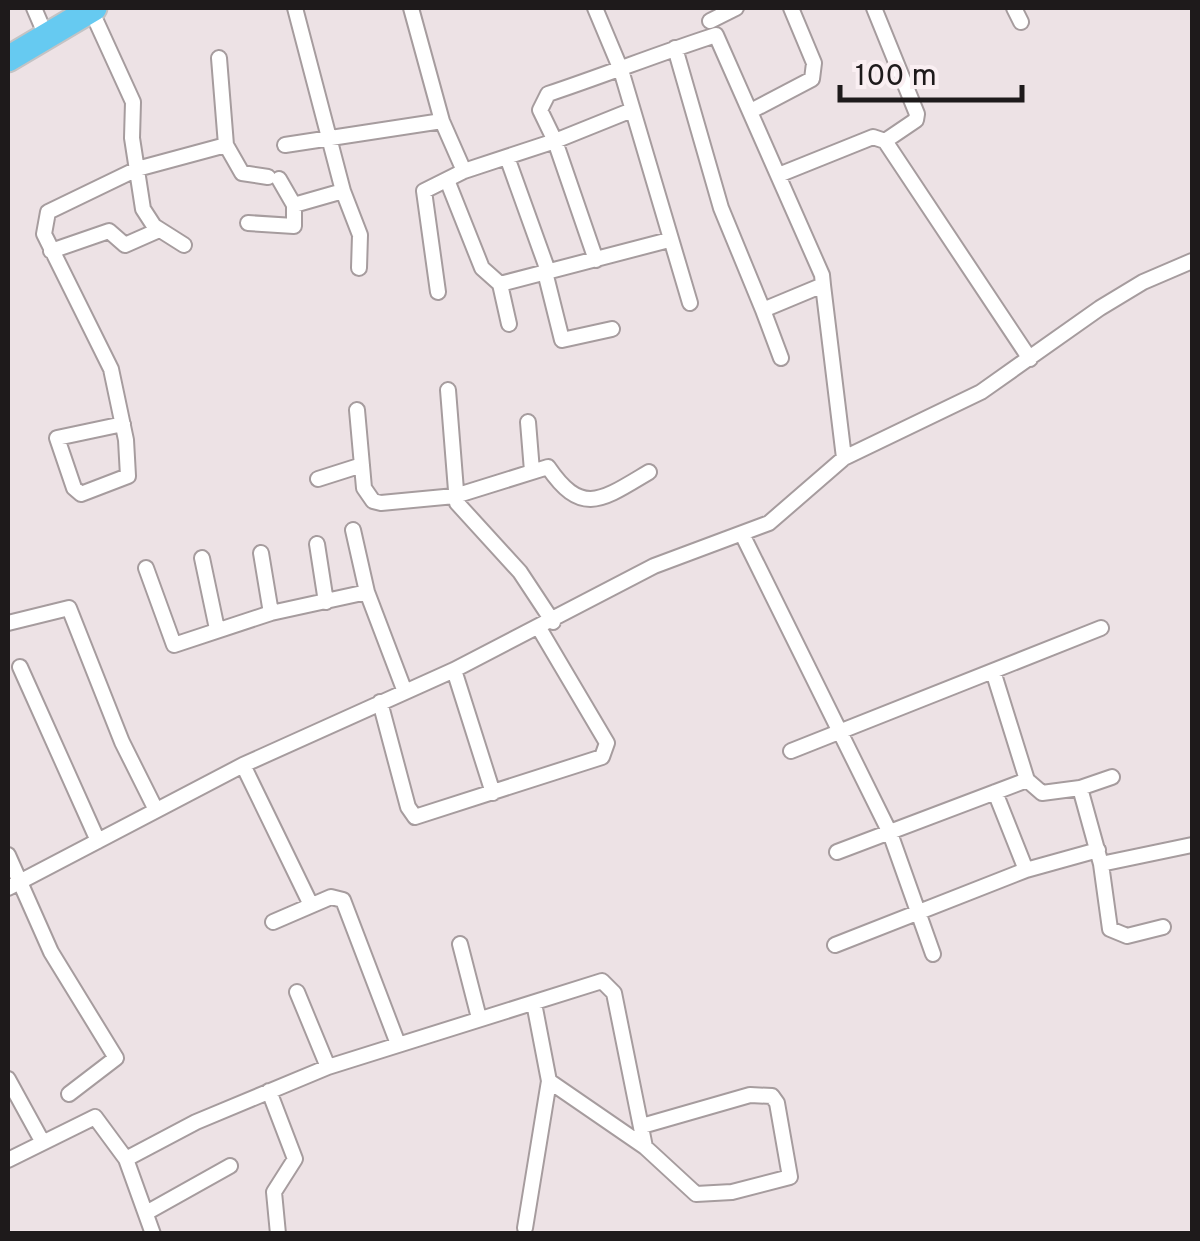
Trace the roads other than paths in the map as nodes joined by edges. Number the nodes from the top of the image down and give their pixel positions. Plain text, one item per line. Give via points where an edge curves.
1 (34, 8) edge
2 (295, 8) edge
3 (410, 8) edge
4 (596, 8) edge
5 (736, 8) edge
6 (792, 8) edge
7 (874, 8) edge
8 (1014, 8) edge
9 (92, 9) edge
10 (710, 21) edge
11 (1021, 22) dead end
12 (46, 36) junction
13 (675, 48) junction
14 (219, 58) dead end
15 (8, 59) edge
16 (621, 70) junction
17 (632, 110) junction
18 (751, 110) junction
19 (442, 121) junction
20 (330, 138) junction
21 (885, 140) junction
22 (554, 141) junction
23 (286, 145) dead end
24 (226, 146) junction
25 (506, 157) junction
26 (137, 169) junction
27 (464, 172) junction
28 (781, 174) junction
29 (447, 180) junction
30 (343, 191) junction
31 (294, 205) junction
32 (248, 223) dead end
33 (159, 230) junction
34 (669, 240) junction
35 (184, 245) dead end
36 (51, 251) junction
37 (596, 260) junction
38 (1192, 260) edge
39 (359, 268) dead end
40 (547, 271) junction
41 (500, 284) junction
42 (823, 284) junction
43 (438, 292) dead end
44 (690, 303) dead end
45 (763, 310) junction
46 (510, 324) dead end
47 (612, 329) dead end
48 (781, 358) dead end
49 (1030, 359) junction
50 (448, 390) dead end
51 (358, 410) dead end
52 (528, 422) dead end
53 (124, 424) junction
54 (844, 458) junction
55 (362, 465) junction
56 (532, 471) junction
57 (648, 472) dead end
58 (318, 479) dead end
59 (454, 496) junction
60 (353, 530) dead end
61 (743, 536) junction
62 (317, 544) dead end
63 (261, 552) dead end
64 (202, 558) dead end
65 (146, 568) dead end
66 (367, 592) junction
67 (326, 602) junction
68 (270, 613) junction
69 (8, 622) edge
70 (546, 625) junction
71 (217, 628) junction
72 (1101, 628) dead end
73 (20, 667) dead end
74 (454, 670) junction
75 (993, 671) junction
76 (405, 692) junction
77 (380, 702) junction
78 (842, 731) junction
79 (790, 751) dead end
80 (242, 765) junction
81 (1112, 777) dead end
82 (1027, 780) junction
83 (1080, 788) junction
84 (995, 792) junction
85 (494, 794) junction
86 (156, 810) junction
87 (890, 832) junction
88 (98, 841) junction
89 (1192, 844) edge
90 (837, 852) dead end
91 (8, 855) edge
92 (1099, 857) junction
93 (1026, 870) junction
94 (13, 885) edge
95 (311, 905) junction
96 (916, 911) junction
97 (274, 922) dead end
98 (1163, 927) dead end
99 (460, 944) dead end
100 (835, 944) dead end
101 (932, 954) dead end
102 (297, 992) dead end
103 (534, 1003) junction
104 (479, 1018) junction
105 (398, 1044) junction
106 (328, 1067) junction
107 (8, 1079) edge
108 (549, 1081) junction
109 (268, 1090) junction
110 (69, 1094) dead end
111 (642, 1126) junction
112 (42, 1141) junction
113 (645, 1147) junction
114 (126, 1159) junction
115 (8, 1160) edge
116 (230, 1166) dead end
117 (146, 1213) junction
118 (525, 1228) dead end
119 (153, 1234) edge
120 (278, 1234) edge

1 - 12 street
2 - 20 street
3 - 19 street
4 - 16 street
5 - 10 street
6 - 18 street via 814,63 812,80
7 - 21 street via 917,114
8 - 11 street
9 - 12 highway
9 - 26 street via 133,102
10 - 13 street
10 - 18 street
12 - 15 highway
13 - 16 street
13 - 45 street via 722,208
14 - 24 street
16 - 17 street
16 - 22 street via 542,99
17 - 22 street
17 - 34 street
18 - 28 street
19 - 20 street
19 - 27 street
20 - 23 street
20 - 30 street
21 - 28 street via 873,137
21 - 49 street
22 - 25 street
22 - 37 street
24 - 26 street
24 - 31 street via 242,173 274,178
25 - 27 street
25 - 40 street
26 - 33 street via 143,209
26 - 36 street via 48,212 43,226
27 - 29 street
28 - 42 street
29 - 41 street via 482,268
29 - 43 street via 424,191
30 - 31 street
30 - 39 street via 360,235
31 - 32 street via 294,226
33 - 35 street
33 - 36 street via 125,245 110,231
34 - 37 street
34 - 44 street
36 - 53 street via 111,369
37 - 40 street
38 - 49 street via 1100,308
40 - 41 street
40 - 47 street via 562,340
41 - 46 street
42 - 45 street
42 - 54 street
45 - 48 street
49 - 54 street via 981,392
50 - 59 street
51 - 55 street
52 - 56 street
53 - 53 street via 130,474 81,494 57,438
54 - 61 street via 769,523
55 - 58 street
55 - 59 street via 373,501
56 - 57 street via 548,467 580,500 624,488
56 - 59 street
59 - 70 street via 520,572
60 - 66 street
61 - 70 street via 654,566
61 - 78 street
62 - 67 street
63 - 68 street
64 - 71 street
65 - 71 street via 176,652
66 - 67 street
66 - 76 street
67 - 68 street
68 - 71 street
69 - 86 street via 69,608
70 - 74 street
70 - 85 street via 607,751
72 - 75 street
73 - 88 street
74 - 76 street
74 - 85 street
75 - 78 street
75 - 82 street
76 - 77 street
77 - 80 street
77 - 85 street via 415,817
78 - 79 street
78 - 87 street
80 - 86 street
80 - 95 street
81 - 83 street
82 - 83 street via 1042,794
82 - 84 street
83 - 92 street
84 - 87 street
84 - 93 street
86 - 88 street
87 - 90 street
87 - 96 street
88 - 94 street
89 - 92 street
91 - 94 street
92 - 93 street
92 - 98 street via 1112,934
93 - 96 street
94 - 110 street via 116,1058
95 - 97 street
95 - 105 street via 336,896 343,900
96 - 100 street
96 - 101 street
99 - 104 street
102 - 106 street
103 - 104 street
103 - 108 street
103 - 111 street via 608,983
104 - 105 street
105 - 106 street
106 - 109 street
107 - 112 street
108 - 113 street
108 - 118 street
109 - 114 street
109 - 120 street via 294,1148 293,1167 274,1192
111 - 113 street
111 - 113 street via 750,1095 772,1096 790,1176 701,1196
112 - 114 street via 95,1117
112 - 115 street
114 - 117 street
116 - 117 street
117 - 119 street

